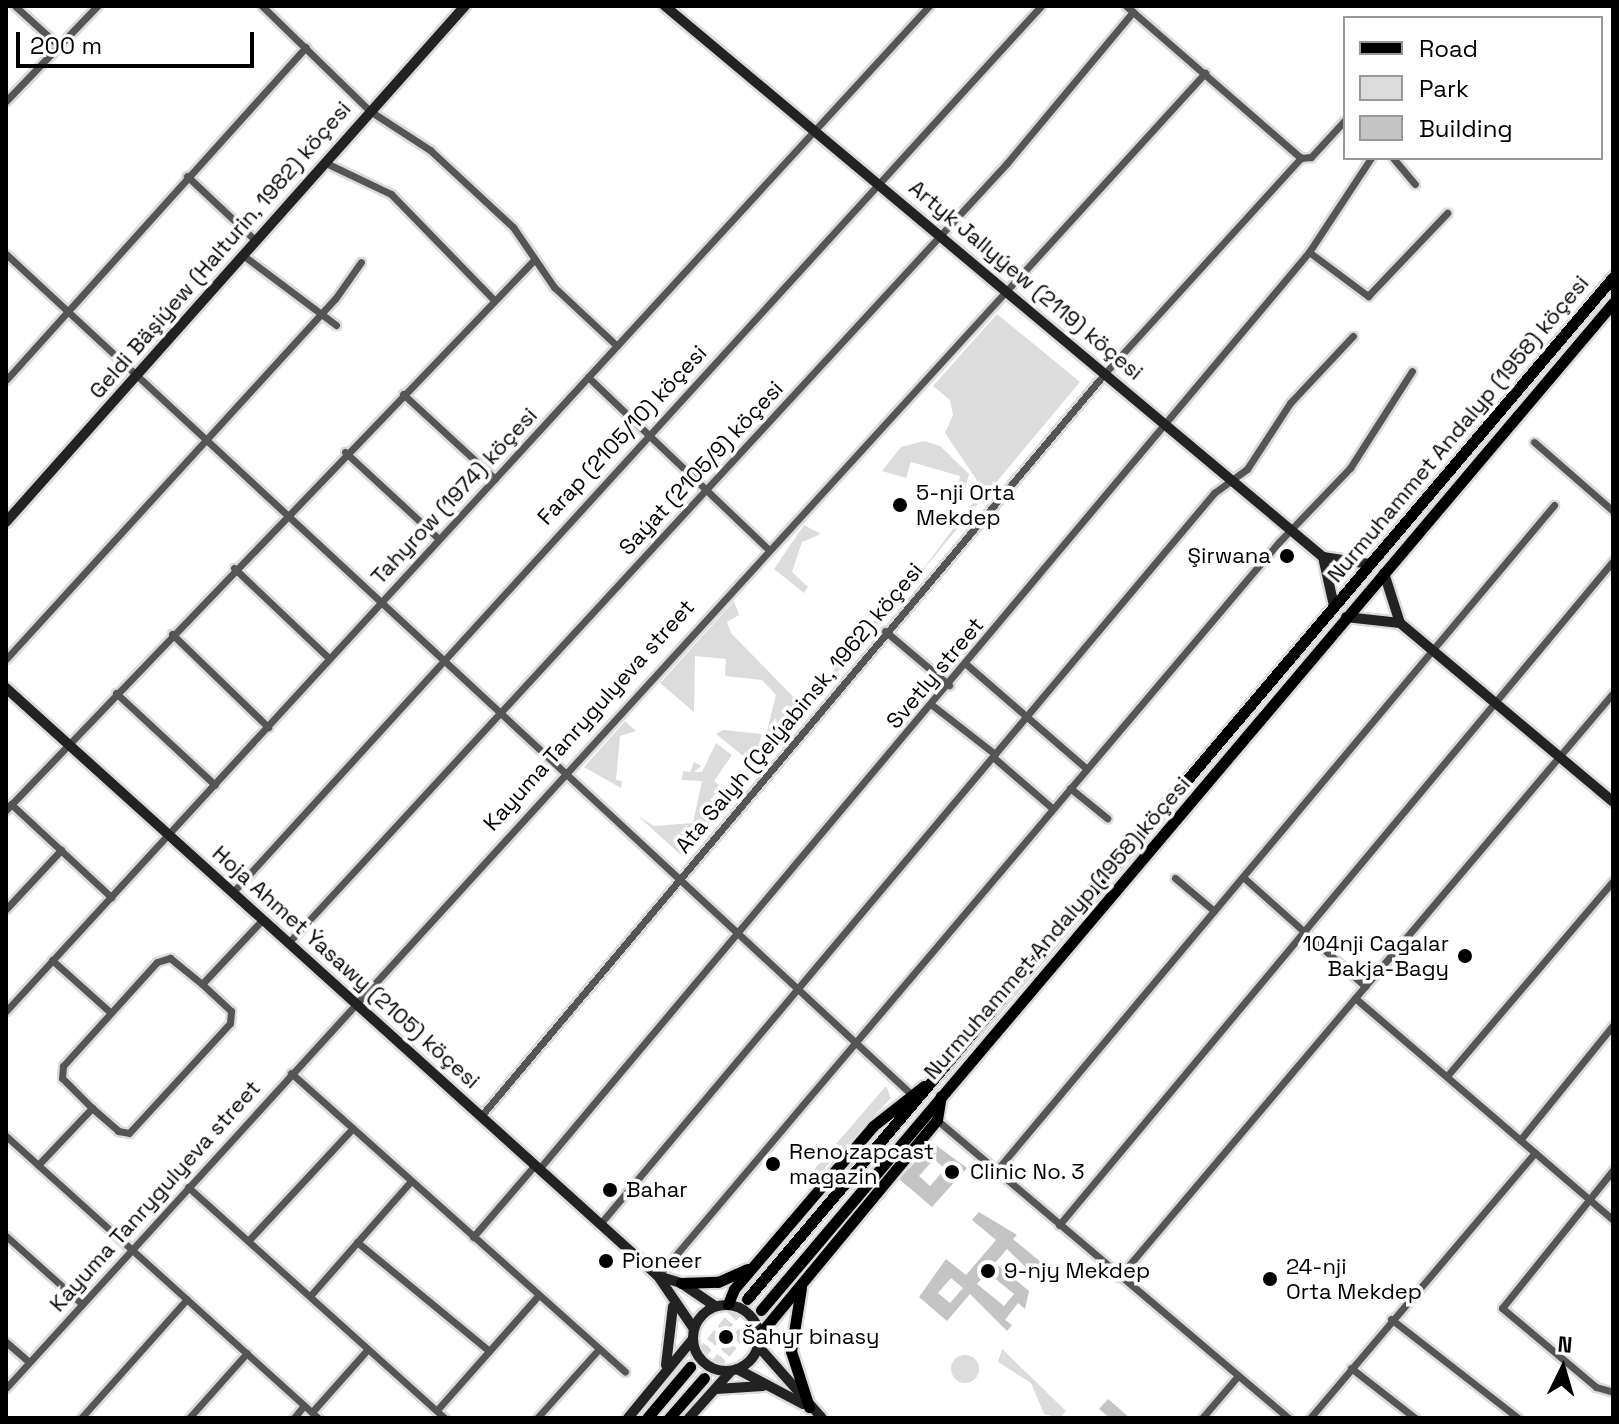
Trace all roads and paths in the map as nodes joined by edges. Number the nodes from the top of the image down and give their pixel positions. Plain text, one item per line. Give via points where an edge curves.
1 (15, 6) edge
2 (97, 6) edge
3 (262, 6) edge
4 (465, 6) edge
5 (665, 6) edge
6 (929, 6) edge
7 (1041, 6) edge
8 (1126, 6) edge
9 (1133, 12) junction
10 (59, 46) junction
11 (306, 47) junction
12 (1205, 73) junction
13 (6, 101) edge
14 (370, 111) junction
15 (1343, 122) edge
16 (818, 132) junction
17 (1301, 158) junction
18 (1370, 160) edge
19 (1395, 160) edge
20 (328, 164) junction
21 (187, 176) junction
22 (1415, 184) dead end
23 (880, 185) junction
24 (1447, 213) dead end
25 (941, 235) junction
26 (256, 241) junction
27 (1309, 252) junction
28 (6, 254) edge
29 (244, 256) junction
30 (534, 260) junction
31 (361, 262) dead end
32 (1613, 277) edge
33 (1006, 288) junction
34 (494, 300) junction
35 (1613, 303) edge
36 (321, 309) junction
37 (67, 311) junction
38 (336, 325) dead end
39 (1353, 336) dead end
40 (617, 346) junction
41 (1412, 371) dead end
42 (1106, 372) junction
43 (137, 376) junction
44 (588, 377) junction
45 (6, 380) edge
46 (403, 394) junction
47 (1168, 424) junction
48 (646, 434) junction
49 (202, 440) junction
50 (1534, 442) dead end
51 (345, 452) junction
52 (495, 479) junction
53 (1231, 480) junction
54 (705, 490) junction
55 (1554, 505) dead end
56 (1613, 511) edge
57 (283, 516) junction
58 (6, 522) edge
59 (1296, 532) junction
60 (439, 539) junction
61 (767, 548) junction
62 (1323, 557) junction
63 (1613, 561) edge
64 (1370, 564) junction
65 (234, 568) junction
66 (1384, 573) junction
67 (379, 604) junction
68 (1334, 606) junction
69 (1346, 617) junction
70 (1400, 623) junction
71 (885, 631) junction
72 (172, 634) junction
73 (1434, 652) junction
74 (329, 658) junction
75 (6, 659) edge
76 (443, 659) junction
77 (966, 664) junction
78 (949, 685) junction
79 (6, 688) edge
80 (116, 693) junction
81 (1613, 693) edge
82 (1496, 704) junction
83 (932, 705) junction
84 (502, 711) junction
85 (1027, 716) junction
86 (268, 727) junction
87 (68, 744) junction
88 (994, 756) junction
89 (1558, 756) junction
90 (564, 769) junction
91 (1087, 769) junction
92 (215, 785) junction
93 (1070, 788) junction
94 (1613, 802) edge
95 (9, 807) edge
96 (1053, 809) junction
97 (1107, 818) dead end
98 (169, 836) junction
99 (61, 850) junction
100 (1243, 877) junction
101 (1175, 878) dead end
102 (679, 879) junction
103 (1613, 881) edge
104 (233, 892) junction
105 (111, 897) junction
106 (6, 909) edge
107 (1214, 911) junction
108 (262, 920) junction
109 (1302, 930) junction
110 (739, 934) junction
111 (289, 942) junction
112 (52, 960) junction
113 (202, 984) junction
114 (1365, 986) junction
115 (798, 988) junction
116 (1355, 998) junction
117 (353, 1002) junction
118 (6, 1011) edge
119 (111, 1013) junction
120 (1613, 1025) edge
121 (854, 1042) junction
122 (291, 1073) junction
123 (1447, 1076) junction
124 (942, 1092) junction
125 (912, 1096) junction
126 (92, 1108) junction
127 (481, 1116) junction
128 (937, 1120) junction
129 (352, 1129) junction
130 (911, 1129) junction
131 (6, 1136) edge
132 (1520, 1140) junction
133 (910, 1152) junction
134 (1535, 1153) junction
135 (888, 1158) junction
136 (38, 1165) junction
137 (537, 1167) junction
138 (1613, 1170) edge
139 (996, 1171) junction
140 (411, 1181) junction
141 (188, 1187) junction
142 (1588, 1200) junction
143 (1613, 1220) edge
144 (600, 1224) junction
145 (1059, 1225) junction
146 (6, 1236) edge
147 (473, 1237) junction
148 (248, 1241) junction
149 (357, 1242) junction
150 (131, 1249) junction
151 (755, 1265) junction
152 (658, 1276) junction
153 (1119, 1277) junction
154 (804, 1278) junction
155 (681, 1283) junction
156 (310, 1296) junction
157 (538, 1296) junction
158 (187, 1299) junction
159 (747, 1299) tunnel mouth
160 (82, 1304) junction
161 (673, 1304) junction
162 (728, 1304) junction
163 (715, 1306) junction
164 (761, 1310) tunnel mouth
165 (1391, 1319) junction
166 (693, 1334) junction
167 (759, 1341) junction
168 (6, 1342) edge
169 (368, 1349) junction
170 (599, 1349) junction
171 (489, 1351) junction
172 (247, 1353) junction
173 (29, 1362) junction
174 (690, 1367) tunnel mouth
175 (1351, 1368) junction
176 (734, 1370) junction
177 (625, 1372) dead end
178 (1237, 1377) junction
179 (661, 1378) junction
180 (704, 1378) tunnel mouth
181 (768, 1387) junction
182 (6, 1388) edge
183 (714, 1389) junction
184 (1613, 1392) edge
185 (304, 1405) junction
186 (809, 1407) junction
187 (437, 1410) junction
188 (315, 1415) edge
189 (81, 1418) edge
190 (189, 1418) edge
191 (294, 1418) edge
192 (445, 1418) edge
193 (537, 1418) edge
194 (628, 1418) edge
195 (647, 1418) edge
196 (669, 1418) edge
197 (689, 1418) edge
198 (822, 1418) edge
199 (1202, 1418) edge
200 (1288, 1418) edge
201 (1310, 1418) edge
202 (1415, 1418) edge
203 (1518, 1418) edge

1 - 10 street
2 - 10 street
3 - 11 street
4 - 14 street, Geldi Bäşiýew (Halturin, 1982) köçesi
5 - 16 street, Artyk Jallyýew (2119) köçesi
6 - 16 street, Tahyrow (1974) köçesi
7 - 23 street, Farap (2105/10) köçesi
8 - 9 street
9 - 12 street
9 - 25 street, Saýat (2105/9) köçesi
10 - 13 street
11 - 14 street
11 - 21 street
12 - 17 street
12 - 33 street, Kayuma Tanrygulyeva street
14 - 20 street, Geldi Bäşiýew (Halturin, 1982) köçesi
14 - 30 street via 446,165 513,227
15 - 17 street, Ata Salyh (Çelýabinsk, 1962) köçesi via 1311,157
16 - 23 street, Artyk Jallyýew (2119) köçesi
16 - 40 street, Tahyrow (1974) köçesi
17 - 42 street, Ata Salyh (Çelýabinsk, 1962) köçesi
18 - 27 street, Svetly street
19 - 22 street
20 - 26 street, Geldi Bäşiýew (Halturin, 1982) köçesi
20 - 34 street via 356,183 391,194
21 - 26 street
21 - 37 street
23 - 25 street, Artyk Jallyýew (2119) köçesi
23 - 48 street, Farap (2105/10) köçesi
24 - 27 street via 1365,295
25 - 33 street, Artyk Jallyýew (2119) köçesi
25 - 54 street, Saýat (2105/9) köçesi
26 - 29 street, Geldi Bäşiýew (Halturin, 1982) köçesi
27 - 47 street, Svetly street
28 - 37 street
29 - 36 street
29 - 43 street, Geldi Bäşiýew (Halturin, 1982) köçesi
30 - 34 street
30 - 40 street
31 - 36 street
32 - 64 main road, Nurmuhammet Andalyp (1958) köçesi
33 - 42 street, Artyk Jallyýew (2119) köçesi
33 - 61 street, Kayuma Tanrygulyeva street
34 - 46 street
35 - 66 main road, Nurmuhammet Andalyp (1958) köçesi
36 - 38 street
36 - 49 street
37 - 43 street
37 - 45 street
39 - 53 street via 1290,403 1247,469
40 - 44 street, Tahyrow (1974) köçesi
41 - 59 street via 1372,438
42 - 47 street, Artyk Jallyýew (2119) köçesi
42 - 71 street, Ata Salyh (Çelýabinsk, 1962) köçesi
43 - 49 street
43 - 58 street, Geldi Bäşiýew (Halturin, 1982) köçesi
44 - 48 street
44 - 52 street, Tahyrow (1974) köçesi
46 - 51 street
46 - 52 street
47 - 53 street, Artyk Jallyýew (2119) köçesi
47 - 77 street, Svetly street
48 - 54 street
48 - 76 street, Farap (2105/10) köçesi
49 - 57 street
49 - 75 street
50 - 56 street
51 - 57 street
51 - 60 street
52 - 60 street, Tahyrow (1974) köçesi
53 - 59 street, Artyk Jallyýew (2119) köçesi
53 - 85 street
54 - 61 street
54 - 84 street, Saýat (2105/9) köçesi
55 - 73 street
57 - 65 street
57 - 67 street
59 - 62 street, Artyk Jallyýew (2119) köçesi
59 - 91 street via 1279,542
60 - 67 street, Tahyrow (1974) köçesi
61 - 90 street, Kayuma Tanrygulyeva street
62 - 64 street
62 - 68 street, Nurmuhammet Andalyp (1958) köçesi
63 - 82 street
64 - 68 main road, Nurmuhammet Andalyp (1958) köçesi
65 - 72 street
65 - 74 street
66 - 69 main road, Nurmuhammet Andalyp (1958) köçesi
66 - 70 street, Nurmuhammet Andalyp (1958) köçesi
67 - 74 street, Tahyrow (1974) köçesi
67 - 76 street
68 - 125 main road, Nurmuhammet Andalyp (1958) köçesi via 928,1084
69 - 70 street
69 - 124 main road, Nurmuhammet Andalyp (1958) köçesi
70 - 73 street
71 - 78 street
71 - 102 street, Ata Salyh (Çelýabinsk, 1962) köçesi
72 - 80 street
72 - 86 street
73 - 82 street
73 - 100 street
74 - 86 street, Tahyrow (1974) köçesi
76 - 84 street
76 - 104 street, Farap (2105/10) köçesi
77 - 78 street, Svetly street
77 - 85 street
78 - 83 street, Svetly street
79 - 87 street, Hoja Ahmet Ýasawy (2105) köçesi
80 - 87 street
80 - 92 street
81 - 89 street
82 - 89 street
82 - 109 street
83 - 88 street
83 - 110 street, Svetly street
84 - 90 street
84 - 111 street, Saýat (2105/9) köçesi
85 - 88 street
85 - 91 street
86 - 92 street, Tahyrow (1974) köçesi
87 - 95 street
87 - 98 street, Hoja Ahmet Ýasawy (2105) köçesi
88 - 96 street
88 - 115 street
89 - 94 street
89 - 114 street
90 - 102 street
90 - 117 street, Kayuma Tanrygulyeva street
91 - 93 street
92 - 98 street, Tahyrow (1974) köçesi
93 - 96 street
93 - 97 street
95 - 99 street
96 - 121 street
98 - 104 street, Hoja Ahmet Ýasawy (2105) köçesi
98 - 105 street, Tahyrow (1974) köçesi
99 - 105 street
99 - 106 street
100 - 107 street
100 - 109 street
101 - 107 street
102 - 110 street
102 - 127 street, Ata Salyh (Çelýabinsk, 1962) köçesi
103 - 123 street
104 - 108 street, Hoja Ahmet Ýasawy (2105) köçesi
105 - 112 street, Tahyrow (1974) köçesi
107 - 139 street
108 - 111 street, Hoja Ahmet Ýasawy (2105) köçesi
108 - 113 street
109 - 114 street
109 - 145 street
110 - 115 street
110 - 137 street, Svetly street
111 - 117 street, Hoja Ahmet Ýasawy (2105) köçesi
112 - 118 street, Tahyrow (1974) köçesi
112 - 119 street
113 - 119 street via 170,958 161,959
113 - 126 street via 231,1011 230,1023 129,1133 118,1131
114 - 116 street
115 - 121 street
115 - 144 street
116 - 123 street
116 - 153 street
117 - 122 street, Kayuma Tanrygulyeva street
117 - 127 street, Hoja Ahmet Ýasawy (2105) köçesi
119 - 126 street via 61,1071
120 - 132 street
121 - 125 street
121 - 152 street
122 - 129 street
122 - 141 street, Kayuma Tanrygulyeva street
123 - 132 street
124 - 128 main road
124 - 130 main road, Nurmuhammet Andalyp (1958) köçesi
125 - 151 main road
125 - 159 main road, Nurmuhammet Andalyp (1958) köçesi
126 - 136 street
127 - 137 street, Hoja Ahmet Ýasawy (2105) köçesi
128 - 133 main road
128 - 139 street
129 - 140 street
129 - 148 street
130 - 133 main road
130 - 135 main road, Nurmuhammet Andalyp (1958) köçesi
131 - 136 street
132 - 134 street
133 - 135 main road
133 - 154 main road
134 - 142 street
134 - 165 street
135 - 164 main road, Nurmuhammet Andalyp (1958) köçesi
136 - 150 street
137 - 144 street, Hoja Ahmet Ýasawy (2105) köçesi
137 - 147 street, Svetly street
138 - 142 street
139 - 145 street
140 - 147 street
140 - 149 street
141 - 148 street
141 - 150 street, Kayuma Tanrygulyeva street
142 - 143 street
142 - 184 street via 1502,1308 1596,1387
144 - 152 street, Hoja Ahmet Ýasawy (2105) köçesi
145 - 153 street
146 - 160 street
147 - 157 street
148 - 156 street
149 - 156 street
149 - 171 street
150 - 158 street
150 - 160 street, Kayuma Tanrygulyeva street
151 - 155 main road via 718,1282
151 - 162 main road
152 - 155 street, Hoja Ahmet Ýasawy (2105) köçesi
152 - 161 street, Hoja Ahmet Ýasawy (2105) köçesi
153 - 178 street
154 - 167 main road
154 - 186 main road via 791,1351
155 - 163 street, Hoja Ahmet Ýasawy (2105) köçesi
156 - 169 street
157 - 170 street
157 - 171 street
158 - 172 street
158 - 189 street
160 - 173 street, Kayuma Tanrygulyeva street
161 - 166 street, Hoja Ahmet Ýasawy (2105) köçesi
161 - 179 street via 673,1336
162 - 163 street
162 - 167 street via 751,1315
163 - 166 street
165 - 175 street
165 - 203 street
166 - 176 street via 706,1364
166 - 179 street
167 - 176 street
167 - 186 street
168 - 173 street
169 - 187 street
169 - 188 street
170 - 177 street
170 - 193 street
171 - 187 street
172 - 185 street
172 - 190 street
173 - 182 street, Kayuma Tanrygulyeva street
174 - 195 main road
175 - 201 street
175 - 202 street
176 - 181 street
176 - 183 street
178 - 199 street
178 - 200 street
179 - 194 street
180 - 196 main road
181 - 183 street via 742,1383
181 - 186 street
183 - 197 street
185 - 188 street
185 - 191 street
186 - 198 street
187 - 192 street

